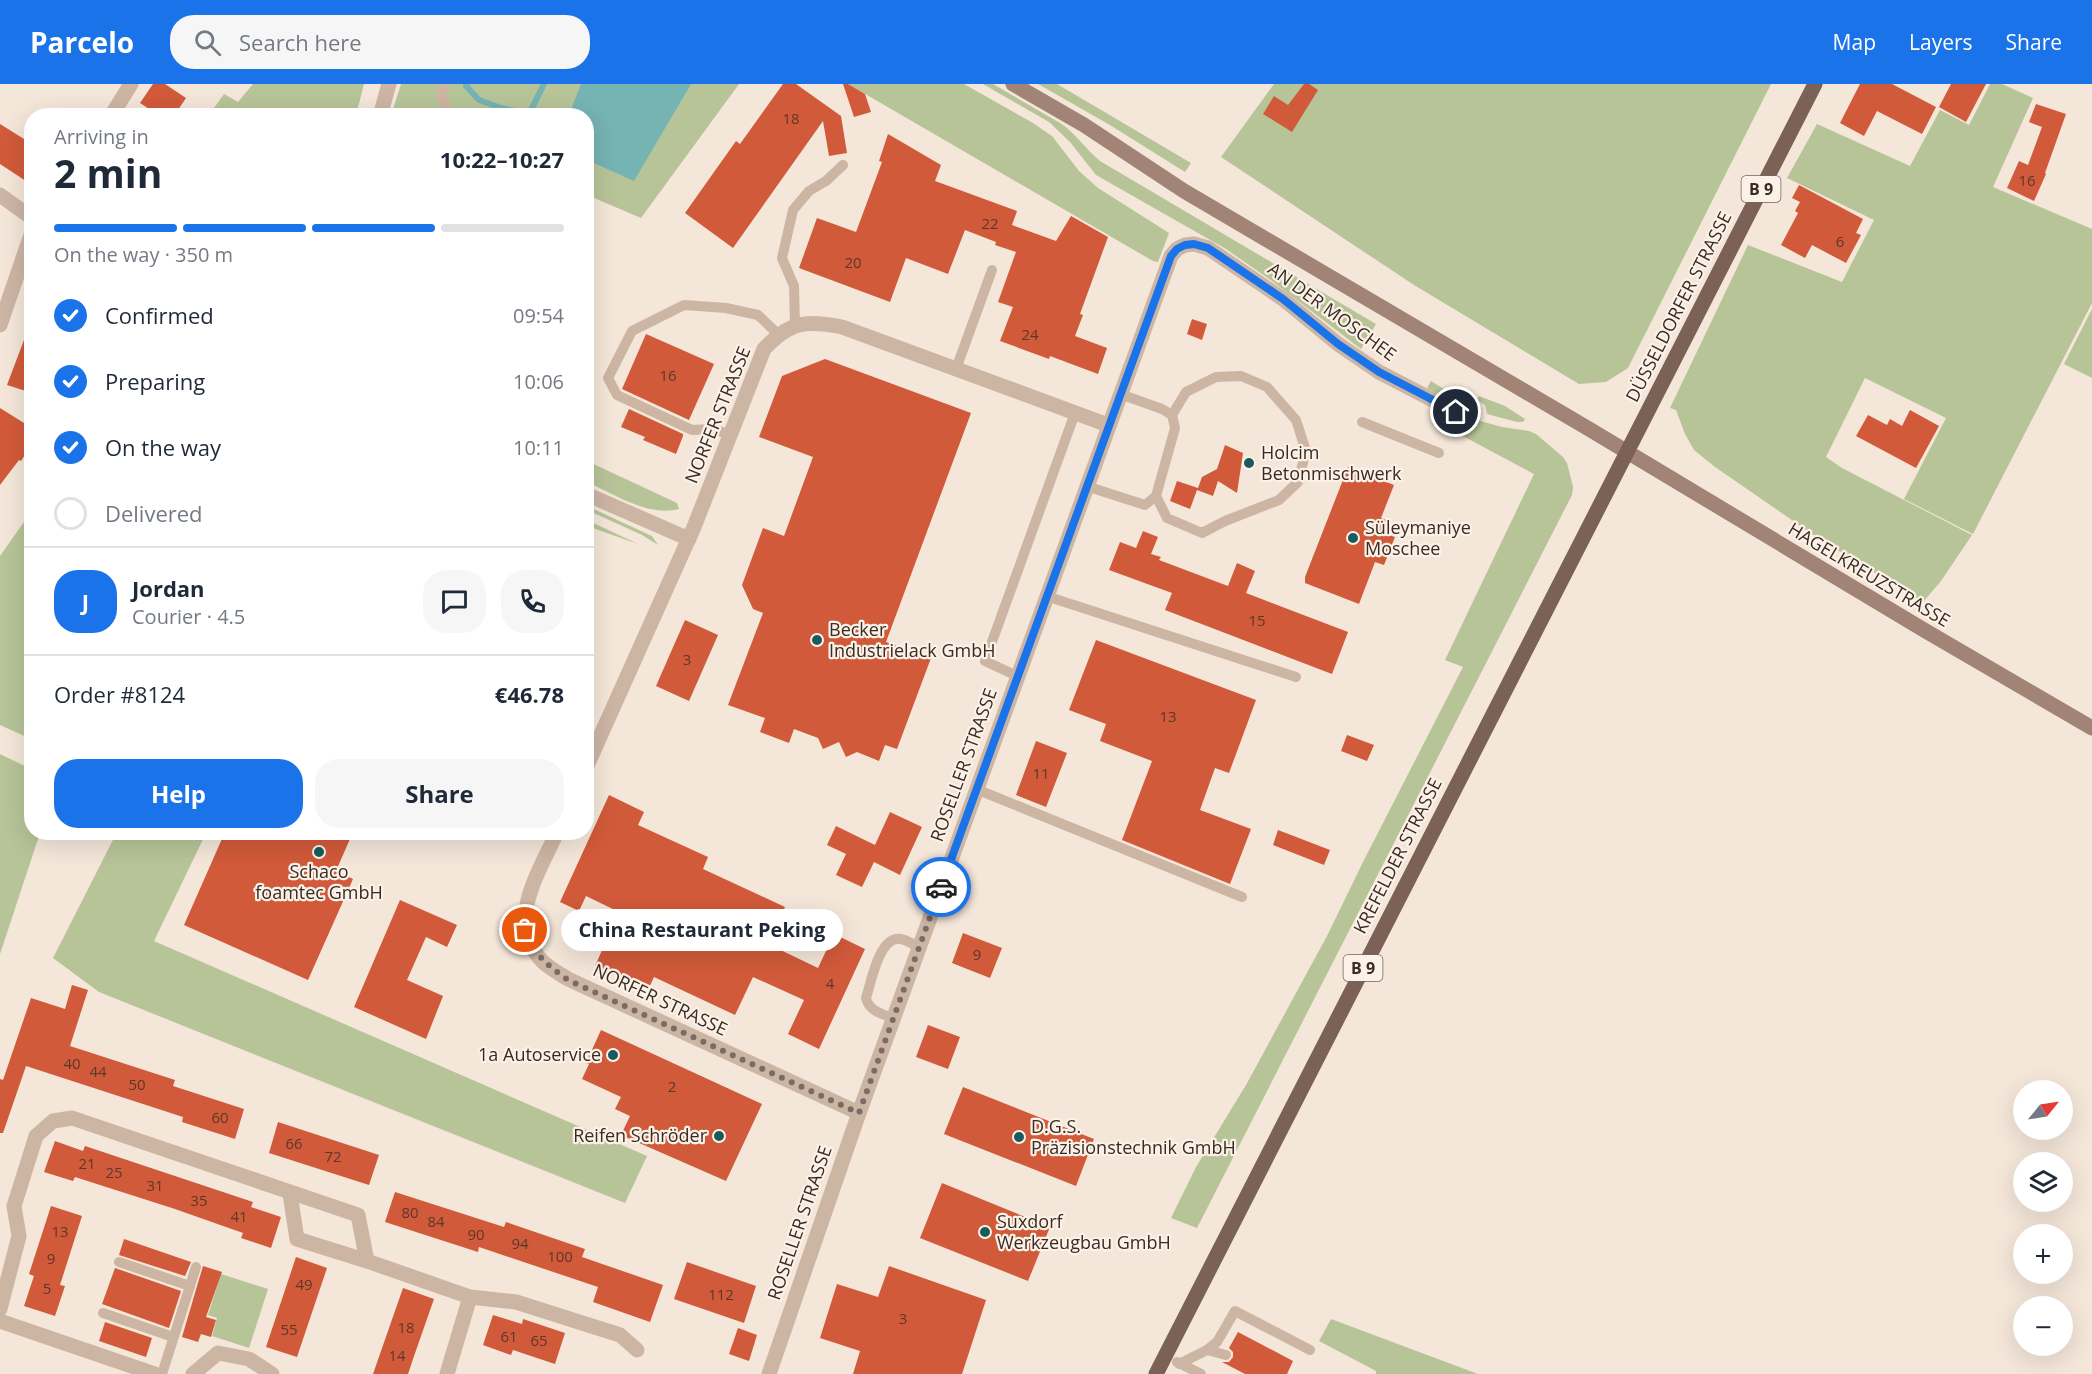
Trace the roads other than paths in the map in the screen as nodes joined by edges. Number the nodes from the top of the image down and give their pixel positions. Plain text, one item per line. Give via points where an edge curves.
1 (131, 84) edge
2 (389, 84) edge
3 (445, 84) edge
4 (1013, 84) edge
5 (1815, 84) edge
6 (116, 108) edge
7 (382, 108) edge
8 (447, 108) edge
9 (843, 165) dead end
10 (0, 195) edge
11 (24, 212) edge
12 (1185, 245) joint
13 (24, 255) edge
14 (992, 270) dead end
15 (0, 325) edge
16 (795, 326) junction
17 (778, 334) junction
18 (956, 369) junction
19 (1120, 394) junction
20 (1456, 412) dead end
21 (1075, 413) junction
22 (1172, 415) junction
23 (1362, 422) dead end
24 (1108, 425) junction
25 (730, 435) junction
26 (1628, 452) junction
27 (1439, 453) dead end
28 (1086, 486) junction
29 (1156, 496) junction
30 (594, 497) edge
31 (689, 538) junction
32 (1046, 596) junction
33 (1017, 676) junction
34 (1296, 677) dead end
35 (2092, 728) edge
36 (594, 750) edge
37 (976, 789) junction
38 (554, 840) edge
39 (1242, 897) dead end
40 (919, 947) junction
41 (893, 1018) junction
42 (859, 1113) junction
43 (290, 1194) junction
44 (367, 1261) junction
45 (119, 1262) dead end
46 (196, 1268) dead end
47 (190, 1286) junction
48 (470, 1297) junction
49 (0, 1309) edge
50 (103, 1313) dead end
51 (0, 1321) edge
52 (173, 1337) junction
53 (637, 1350) dead end
54 (1207, 1350) junction
55 (1310, 1350) dead end
56 (1226, 1355) dead end
57 (1164, 1356) junction
58 (1179, 1364) junction
59 (155, 1374) edge
60 (162, 1374) edge
61 (194, 1374) edge
62 (272, 1374) edge
63 (447, 1374) edge
64 (769, 1374) edge
65 (1156, 1374) edge
66 (1201, 1374) edge

1 - 6 street
2 - 7 street
3 - 8 lane via 441,96
4 - 26 main road, HAGELKREUZSTRASSE via 1184,191
5 - 26 main road, DÜSSELDORFER STRASSE / B 9
9 - 16 lane via 809,191 793,210 782,258 794,286
10 - 11 street
12 - 19 street, ROSELLER STRASSE via 1171,256
12 - 20 street, AN DER MOSCHEE via 1208,248 1379,372
13 - 15 street
14 - 18 lane
16 - 17 street, NORFER STRASSE
16 - 18 street, NORFER STRASSE via 815,322 843,327
17 - 25 street, NORFER STRASSE via 764,349
17 - 25 lane via 758,315 684,305 632,331 608,378 617,395 670,420 692,430 714,429
18 - 21 street, NORFER STRASSE
19 - 22 lane
19 - 24 street, ROSELLER STRASSE
21 - 24 street, NORFER STRASSE
21 - 33 lane via 985,661
22 - 29 lane via 1174,428
22 - 29 lane via 1186,392 1216,377 1240,376 1267,387 1296,420 1306,451 1298,482 1279,500 1202,533 1167,518
23 - 27 lane
24 - 28 street, ROSELLER STRASSE
25 - 31 street, NORFER STRASSE
26 - 35 main road, HAGELKREUZSTRASSE
26 - 57 main road, KREFELDER STRASSE / B 9
28 - 29 lane via 1144,505
28 - 32 street, ROSELLER STRASSE
30 - 31 street
31 - 36 street, NORFER STRASSE
32 - 33 street, ROSELLER STRASSE
32 - 34 lane
33 - 37 street, ROSELLER STRASSE
37 - 39 lane
37 - 40 street, ROSELLER STRASSE
38 - 42 street, NORFER STRASSE via 525,906 525,930 543,962 568,980
40 - 41 street, ROSELLER STRASSE
40 - 41 lane via 892,939 883,948 866,998 873,1010
41 - 42 street, ROSELLER STRASSE
42 - 64 street, ROSELLER STRASSE
43 - 44 street via 358,1215
43 - 44 street via 297,1239
43 - 49 street via 72,1118 53,1121 36,1136 14,1206 19,1236
44 - 48 street
45 - 47 lane
46 - 47 lane
47 - 52 lane
48 - 53 street via 527,1305 620,1335
48 - 63 street
50 - 52 lane
51 - 59 street
52 - 60 lane
54 - 55 lane via 1217,1342 1235,1311
54 - 56 lane
54 - 58 lane
57 - 58 lane
57 - 65 main road, KREFELDER STRASSE / B 9
58 - 66 lane
61 - 62 street via 218,1353 249,1359

